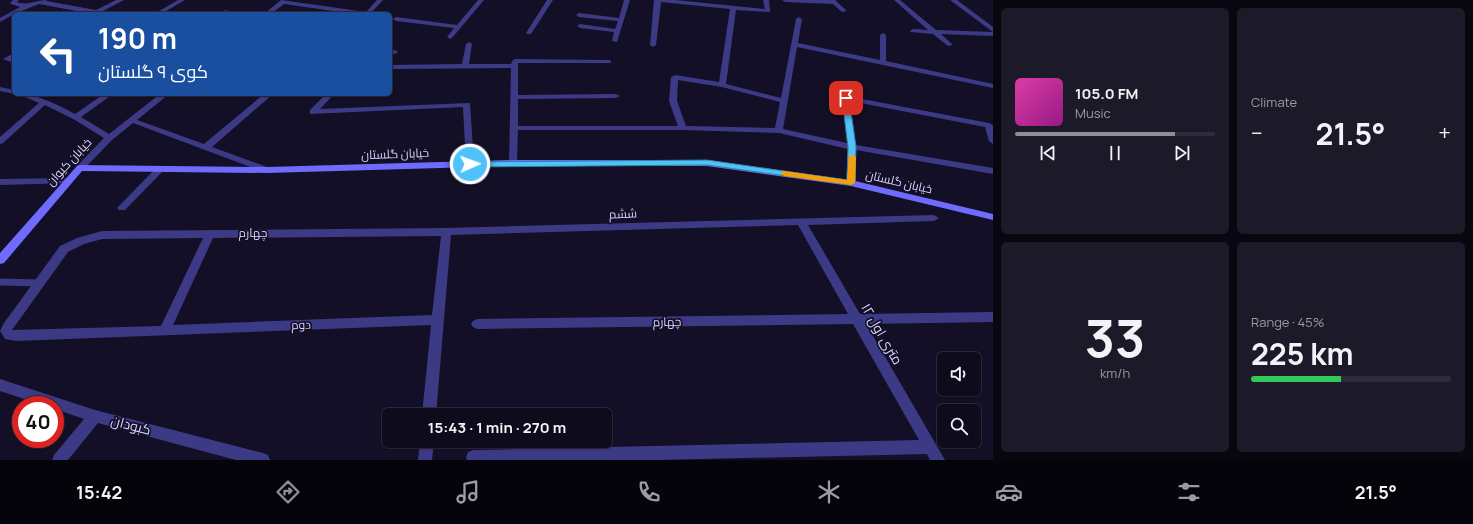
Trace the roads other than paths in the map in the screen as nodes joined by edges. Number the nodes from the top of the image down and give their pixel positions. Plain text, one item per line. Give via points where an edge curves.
1 (16, 0) edge
2 (72, 0) edge
3 (121, 0) edge
4 (182, 0) edge
5 (380, 0) edge
6 (481, 0) edge
7 (550, 0) edge
8 (628, 0) edge
9 (657, 0) edge
10 (766, 0) edge
11 (785, 0) edge
12 (897, 0) edge
13 (953, 0) edge
14 (42, 1) edge
15 (284, 1) edge
16 (834, 2) edge
17 (850, 5) dead end
18 (59, 6) junction
19 (25, 7) junction
20 (733, 8) junction
21 (844, 11) dead end
22 (15, 12) edge
23 (90, 12) edge
24 (97, 12) edge
25 (161, 12) edge
26 (270, 12) edge
27 (354, 12) edge
28 (369, 12) edge
29 (12, 14) edge
30 (579, 15) dead end
31 (396, 19) dead end
32 (799, 19) dead end
33 (0, 20) edge
34 (622, 20) junction
35 (580, 26) dead end
36 (458, 27) junction
37 (993, 30) edge
38 (618, 31) junction
39 (913, 31) dead end
40 (934, 32) junction
41 (529, 33) dead end
42 (993, 34) edge
43 (883, 35) dead end
44 (450, 38) dead end
45 (615, 40) dead end
46 (469, 44) dead end
47 (794, 44) junction
48 (653, 45) dead end
49 (950, 45) dead end
50 (12, 56) edge
51 (12, 60) edge
52 (609, 62) dead end
53 (883, 63) junction
54 (465, 66) junction
55 (515, 66) junction
56 (392, 67) edge
57 (722, 85) junction
58 (993, 86) edge
59 (0, 89) edge
60 (12, 92) edge
61 (28, 96) edge
62 (106, 96) edge
63 (162, 96) edge
64 (267, 96) edge
65 (328, 96) edge
66 (616, 96) dead end
67 (514, 97) junction
68 (44, 102) junction
69 (784, 102) junction
70 (76, 117) junction
71 (131, 120) junction
72 (514, 128) junction
73 (683, 128) junction
74 (779, 131) junction
75 (109, 138) junction
76 (0, 141) edge
77 (993, 141) edge
78 (206, 147) junction
79 (852, 147) junction
80 (513, 163) junction
81 (470, 164) junction
82 (80, 168) junction
83 (160, 169) junction
84 (267, 170) junction
85 (993, 171) edge
86 (68, 181) junction
87 (0, 182) edge
88 (851, 183) junction
89 (122, 208) dead end
90 (993, 217) edge
91 (934, 218) dead end
92 (801, 222) junction
93 (446, 232) junction
94 (210, 233) junction
95 (64, 248) joint
96 (4, 251) edge
97 (0, 260) edge
98 (0, 282) edge
99 (39, 284) junction
100 (993, 317) edge
101 (857, 319) junction
102 (438, 320) junction
103 (477, 324) dead end
104 (165, 329) junction
105 (0, 385) edge
106 (430, 408) edge
107 (95, 416) junction
108 (931, 447) junction
109 (426, 448) edge
110 (473, 457) dead end
111 (59, 460) edge
112 (263, 460) edge
113 (425, 460) edge
114 (938, 460) edge

1 - 19 street via 13,3
2 - 18 street
3 - 24 street
4 - 25 street
5 - 28 street
6 - 36 street
7 - 41 street
8 - 34 street
9 - 20 street
9 - 48 street
10 - 20 street via 768,11
11 - 16 street
12 - 40 street
13 - 37 street
14 - 18 street
14 - 19 street
15 - 26 street
15 - 27 street
16 - 17 street
16 - 21 street
18 - 23 street
19 - 22 street
20 - 57 street
29 - 33 street
30 - 34 street
31 - 36 street
32 - 47 street
34 - 38 street
35 - 38 street
36 - 44 street
38 - 45 street
39 - 40 street
40 - 42 street
40 - 49 street
43 - 53 street
46 - 54 street
47 - 53 street
47 - 69 street
50 - 51 street via 6,59
52 - 55 street via 515,61
53 - 58 street
54 - 55 street
54 - 56 street
55 - 67 street
57 - 69 street
57 - 73 street via 675,77 673,101
59 - 60 street
61 - 68 street, خیابان کیوان
62 - 70 street
63 - 71 street
64 - 78 street
65 - 81 street via 313,112 467,105
66 - 67 street
67 - 72 street
68 - 70 street, خیابان کیوان
68 - 76 street
69 - 74 street
70 - 75 street, خیابان کیوان
71 - 75 street
71 - 78 street
72 - 73 street
72 - 80 street
73 - 74 street
74 - 79 street
75 - 82 street, خیابان کیوان
77 - 79 street via 989,125 846,98
78 - 84 street
79 - 85 street
79 - 88 street
80 - 81 street, خیابان گلستان
80 - 88 street, خیابان گلستان via 707,163
81 - 84 street, خیابان گلستان
82 - 83 street, خیابان گلستان
82 - 86 street, خیابان کیوان
83 - 84 street, خیابان گلستان
83 - 89 street
86 - 87 street
86 - 96 street, خیابان کیوان
88 - 90 street, خیابان گلستان
91 - 92 street, ششم
92 - 93 street, ششم
92 - 101 street, ۱۲ متری اول
93 - 94 street, چهارم
93 - 102 street
94 - 95 street, چهارم via 102,235
94 - 104 street
95 - 99 street, دوم
96 - 97 street, خیابان کیوان
98 - 99 lane
99 - 104 street, دوم via 8,326 6,331 9,335
100 - 101 street, چهارم
101 - 103 street, چهارم
101 - 108 street, ۱۲ متری اول
102 - 104 street, دوم
102 - 106 street
105 - 107 street, کبودان
107 - 111 street
107 - 112 street, کبودان
108 - 110 street
108 - 114 street, ۱۲ متری اول
109 - 113 street

